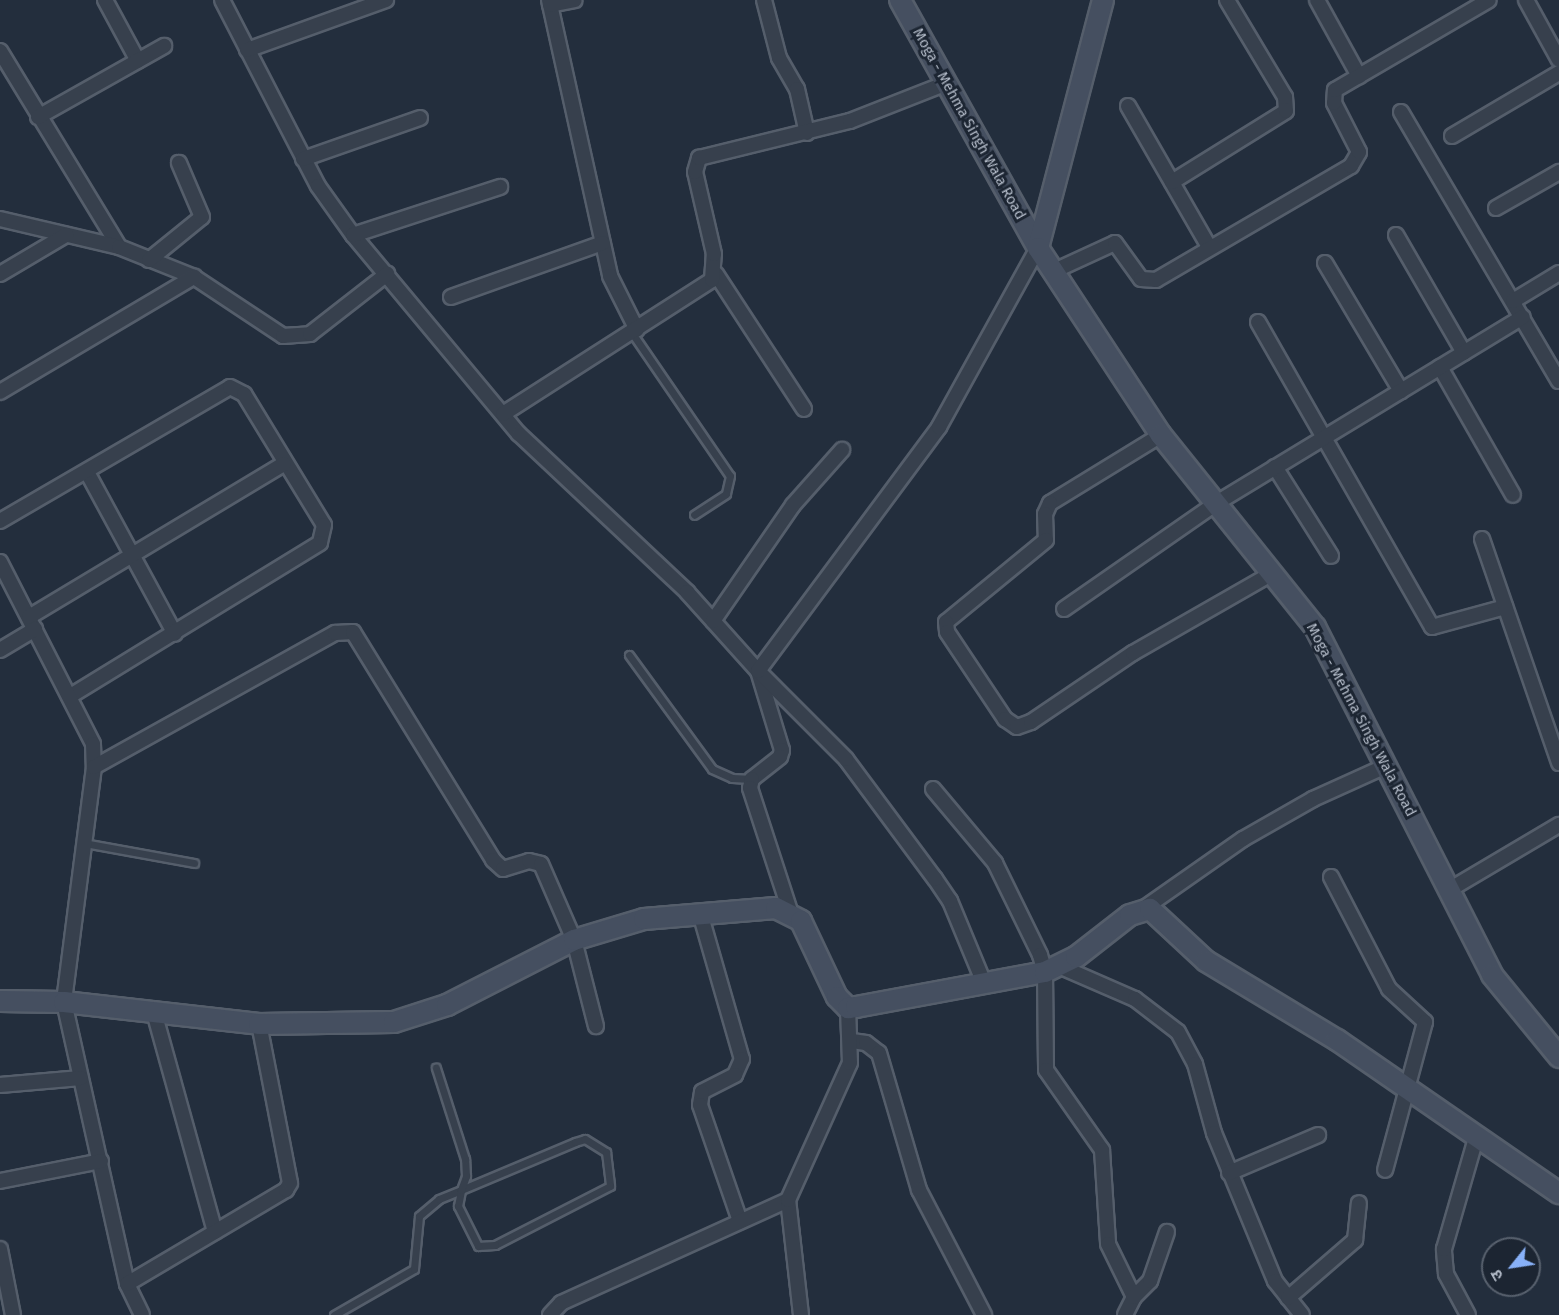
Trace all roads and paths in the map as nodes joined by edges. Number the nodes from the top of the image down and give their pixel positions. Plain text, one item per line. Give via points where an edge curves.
1 (105, 0) edge
2 (222, 0) edge
3 (386, 0) edge
4 (574, 0) edge
5 (764, 0) edge
6 (900, 0) edge
7 (1103, 0) edge
8 (1227, 0) edge
9 (1317, 0) edge
10 (1489, 0) edge
11 (1526, 0) edge
12 (549, 3) edge
13 (165, 46) dead end
14 (246, 50) junction
15 (0, 51) edge
16 (1559, 60) edge
17 (138, 61) junction
18 (1559, 73) edge
19 (1359, 76) junction
20 (947, 82) junction
21 (1128, 106) dead end
22 (1401, 112) dead end
23 (38, 117) junction
24 (420, 118) dead end
25 (807, 133) junction
26 (1452, 136) dead end
27 (303, 159) junction
28 (179, 163) dead end
29 (1559, 172) edge
30 (1172, 182) junction
31 (500, 187) dead end
32 (1496, 208) dead end
33 (0, 219) edge
34 (66, 235) junction
35 (353, 235) junction
36 (1396, 235) dead end
37 (603, 243) junction
38 (119, 247) junction
39 (1209, 247) junction
40 (1038, 248) junction
41 (149, 260) junction
42 (1325, 263) dead end
43 (1054, 271) junction
44 (387, 273) junction
45 (1559, 273) edge
46 (0, 274) edge
47 (716, 274) junction
48 (194, 277) junction
49 (451, 297) dead end
50 (1513, 301) junction
51 (1523, 317) junction
52 (1257, 322) dead end
53 (635, 332) junction
54 (1464, 353) junction
55 (1440, 367) junction
56 (1559, 381) edge
57 (1401, 391) junction
58 (0, 392) edge
59 (804, 409) dead end
60 (502, 414) junction
61 (1161, 435) junction
62 (1323, 439) junction
63 (842, 450) dead end
64 (284, 464) junction
65 (1275, 467) junction
66 (87, 472) junction
67 (1513, 495) dead end
68 (1215, 504) junction
69 (694, 515) dead end
70 (0, 521) edge
71 (1482, 539) dead end
72 (132, 556) junction
73 (1331, 556) dead end
74 (0, 562) edge
75 (1271, 574) junction
76 (1505, 607) junction
77 (1064, 609) dead end
78 (713, 621) junction
79 (32, 623) junction
80 (175, 634) junction
81 (0, 650) edge
82 (629, 655) dead end
83 (758, 671) junction
84 (69, 697) junction
85 (1559, 763) edge
86 (1386, 766) junction
87 (94, 767) junction
88 (752, 779) junction
89 (933, 789) dead end
90 (1559, 825) edge
91 (84, 843) junction
92 (194, 863) dead end
93 (1331, 877) dead end
94 (1449, 890) junction
95 (1143, 909) junction
96 (790, 911) junction
97 (700, 913) junction
98 (574, 940) junction
99 (1052, 969) junction
100 (984, 983) junction
101 (0, 1001) edge
102 (64, 1002) junction
103 (848, 1008) junction
104 (154, 1012) junction
105 (259, 1024) junction
106 (596, 1026) dead end
107 (852, 1041) junction
108 (1559, 1057) edge
109 (436, 1068) dead end
110 (81, 1078) junction
111 (0, 1085) edge
112 (1406, 1087) junction
113 (1318, 1135) dead end
114 (1477, 1135) junction
115 (101, 1161) junction
116 (1385, 1170) dead end
117 (1229, 1173) junction
118 (0, 1181) edge
119 (461, 1190) junction
120 (1559, 1192) edge
121 (788, 1200) junction
122 (1359, 1203) dead end
123 (740, 1221) junction
124 (215, 1232) junction
125 (1167, 1232) dead end
126 (0, 1249) edge
127 (127, 1284) junction
128 (1134, 1297) junction
129 (1288, 1298) junction
130 (14, 1315) edge
131 (142, 1315) edge
132 (334, 1315) edge
133 (550, 1315) edge
134 (801, 1315) edge
135 (984, 1315) edge
136 (1125, 1315) edge
137 (1302, 1315) edge
138 (1468, 1315) edge

1 - 17 street
2 - 14 street
3 - 14 street
4 - 12 street
5 - 25 street via 779,58 797,89
6 - 20 street, Moga - Mehma Singh Wala Road
7 - 40 street, Moga - Mehma Singh Wala Road
8 - 30 street via 1288,105 1283,116
9 - 19 street
10 - 19 street
11 - 16 street
12 - 37 street
13 - 17 street
14 - 27 street
15 - 23 street
17 - 23 street
18 - 26 street
19 - 39 street via 1333,94 1357,144 1356,162
20 - 25 street via 874,113
20 - 40 street, Moga - Mehma Singh Wala Road
21 - 30 street
22 - 50 street
23 - 38 street
24 - 27 street
25 - 47 street via 709,154 694,163
27 - 35 street
28 - 41 street via 202,217
29 - 32 street
30 - 39 street
31 - 35 street
33 - 34 street
34 - 38 street
34 - 46 street
35 - 44 street
36 - 54 street
37 - 49 street
37 - 53 street via 616,292
38 - 41 street
39 - 43 street via 1151,281 1141,279 1115,243
40 - 43 street, Moga - Mehma Singh Wala Road
40 - 83 street via 939,427
41 - 48 street
42 - 57 street
43 - 61 street, Moga - Mehma Singh Wala Road
44 - 48 street via 310,334 298,338 272,331
44 - 60 street
45 - 50 street
47 - 53 street
47 - 59 street
48 - 58 street
50 - 51 street
51 - 54 street
51 - 56 street
52 - 62 street
53 - 60 street
53 - 69 lane via 730,476 726,494
54 - 55 street
55 - 57 street
55 - 67 street
57 - 62 street
60 - 78 street
61 - 68 street, Moga - Mehma Singh Wala Road
61 - 75 street via 1050,503 1045,514 1046,540 946,622 947,632 1005,719 1017,727 1031,722 1133,653
62 - 65 street
62 - 76 street via 1432,627
63 - 78 street via 793,505
64 - 66 street via 244,394 230,387
64 - 72 street
64 - 80 street via 324,525 324,540
65 - 68 street
65 - 73 street
66 - 70 street
66 - 72 street
68 - 75 street, Moga - Mehma Singh Wala Road
68 - 77 street
71 - 76 street
72 - 79 street
72 - 80 street
74 - 79 street
75 - 86 street, Moga - Mehma Singh Wala Road via 1315,627
76 - 85 street
78 - 83 street
79 - 81 street
79 - 84 street
80 - 84 street
82 - 88 lane via 712,769 732,778
83 - 88 street via 782,750 780,757
83 - 100 street via 846,759 935,879 950,901
84 - 87 street via 93,744
86 - 94 street, Moga - Mehma Singh Wala Road
86 - 95 street via 1313,799 1243,839
87 - 91 street
87 - 98 street via 348,630 371,656 493,860 503,869 529,861 541,864
88 - 96 street via 750,788
89 - 99 street via 995,863
90 - 94 street
91 - 92 lane
91 - 102 street
93 - 112 street via 1389,989 1425,1022
94 - 108 street, Moga - Mehma Singh Wala Road via 1492,975
95 - 99 street
95 - 112 street via 1150,909 1185,945 1242,986 1337,1040
96 - 97 street via 776,908
96 - 103 street via 805,926 837,997
97 - 98 street via 644,919
97 - 123 street via 742,1059 735,1075 702,1092 700,1105
98 - 105 street via 410,1020
98 - 106 street
99 - 100 street
99 - 117 street via 1135,999 1178,1032 1195,1064
99 - 128 street via 1046,1070 1102,1150 1108,1244
100 - 103 street
101 - 102 street
102 - 104 street
102 - 110 street
103 - 107 street
104 - 105 street
104 - 124 street
105 - 124 street via 290,1183 286,1190
107 - 121 street via 847,1073
107 - 135 street via 867,1043 879,1053 919,1190
109 - 119 lane via 465,1159
110 - 111 street
110 - 115 street
112 - 114 street
112 - 116 street
113 - 117 street
114 - 120 street
114 - 138 street via 1444,1249 1446,1274
115 - 118 street
115 - 127 street
117 - 129 street via 1275,1281
119 - 119 lane via 585,1139 600,1144 611,1164 612,1178 605,1191 486,1247 478,1246 466,1227 458,1206
119 - 132 lane via 419,1216 414,1269
121 - 123 street
121 - 134 street
122 - 129 street via 1355,1240
123 - 133 street via 561,1303
124 - 127 street
125 - 128 street via 1150,1281
126 - 130 street
127 - 131 street
128 - 136 street
129 - 137 street

